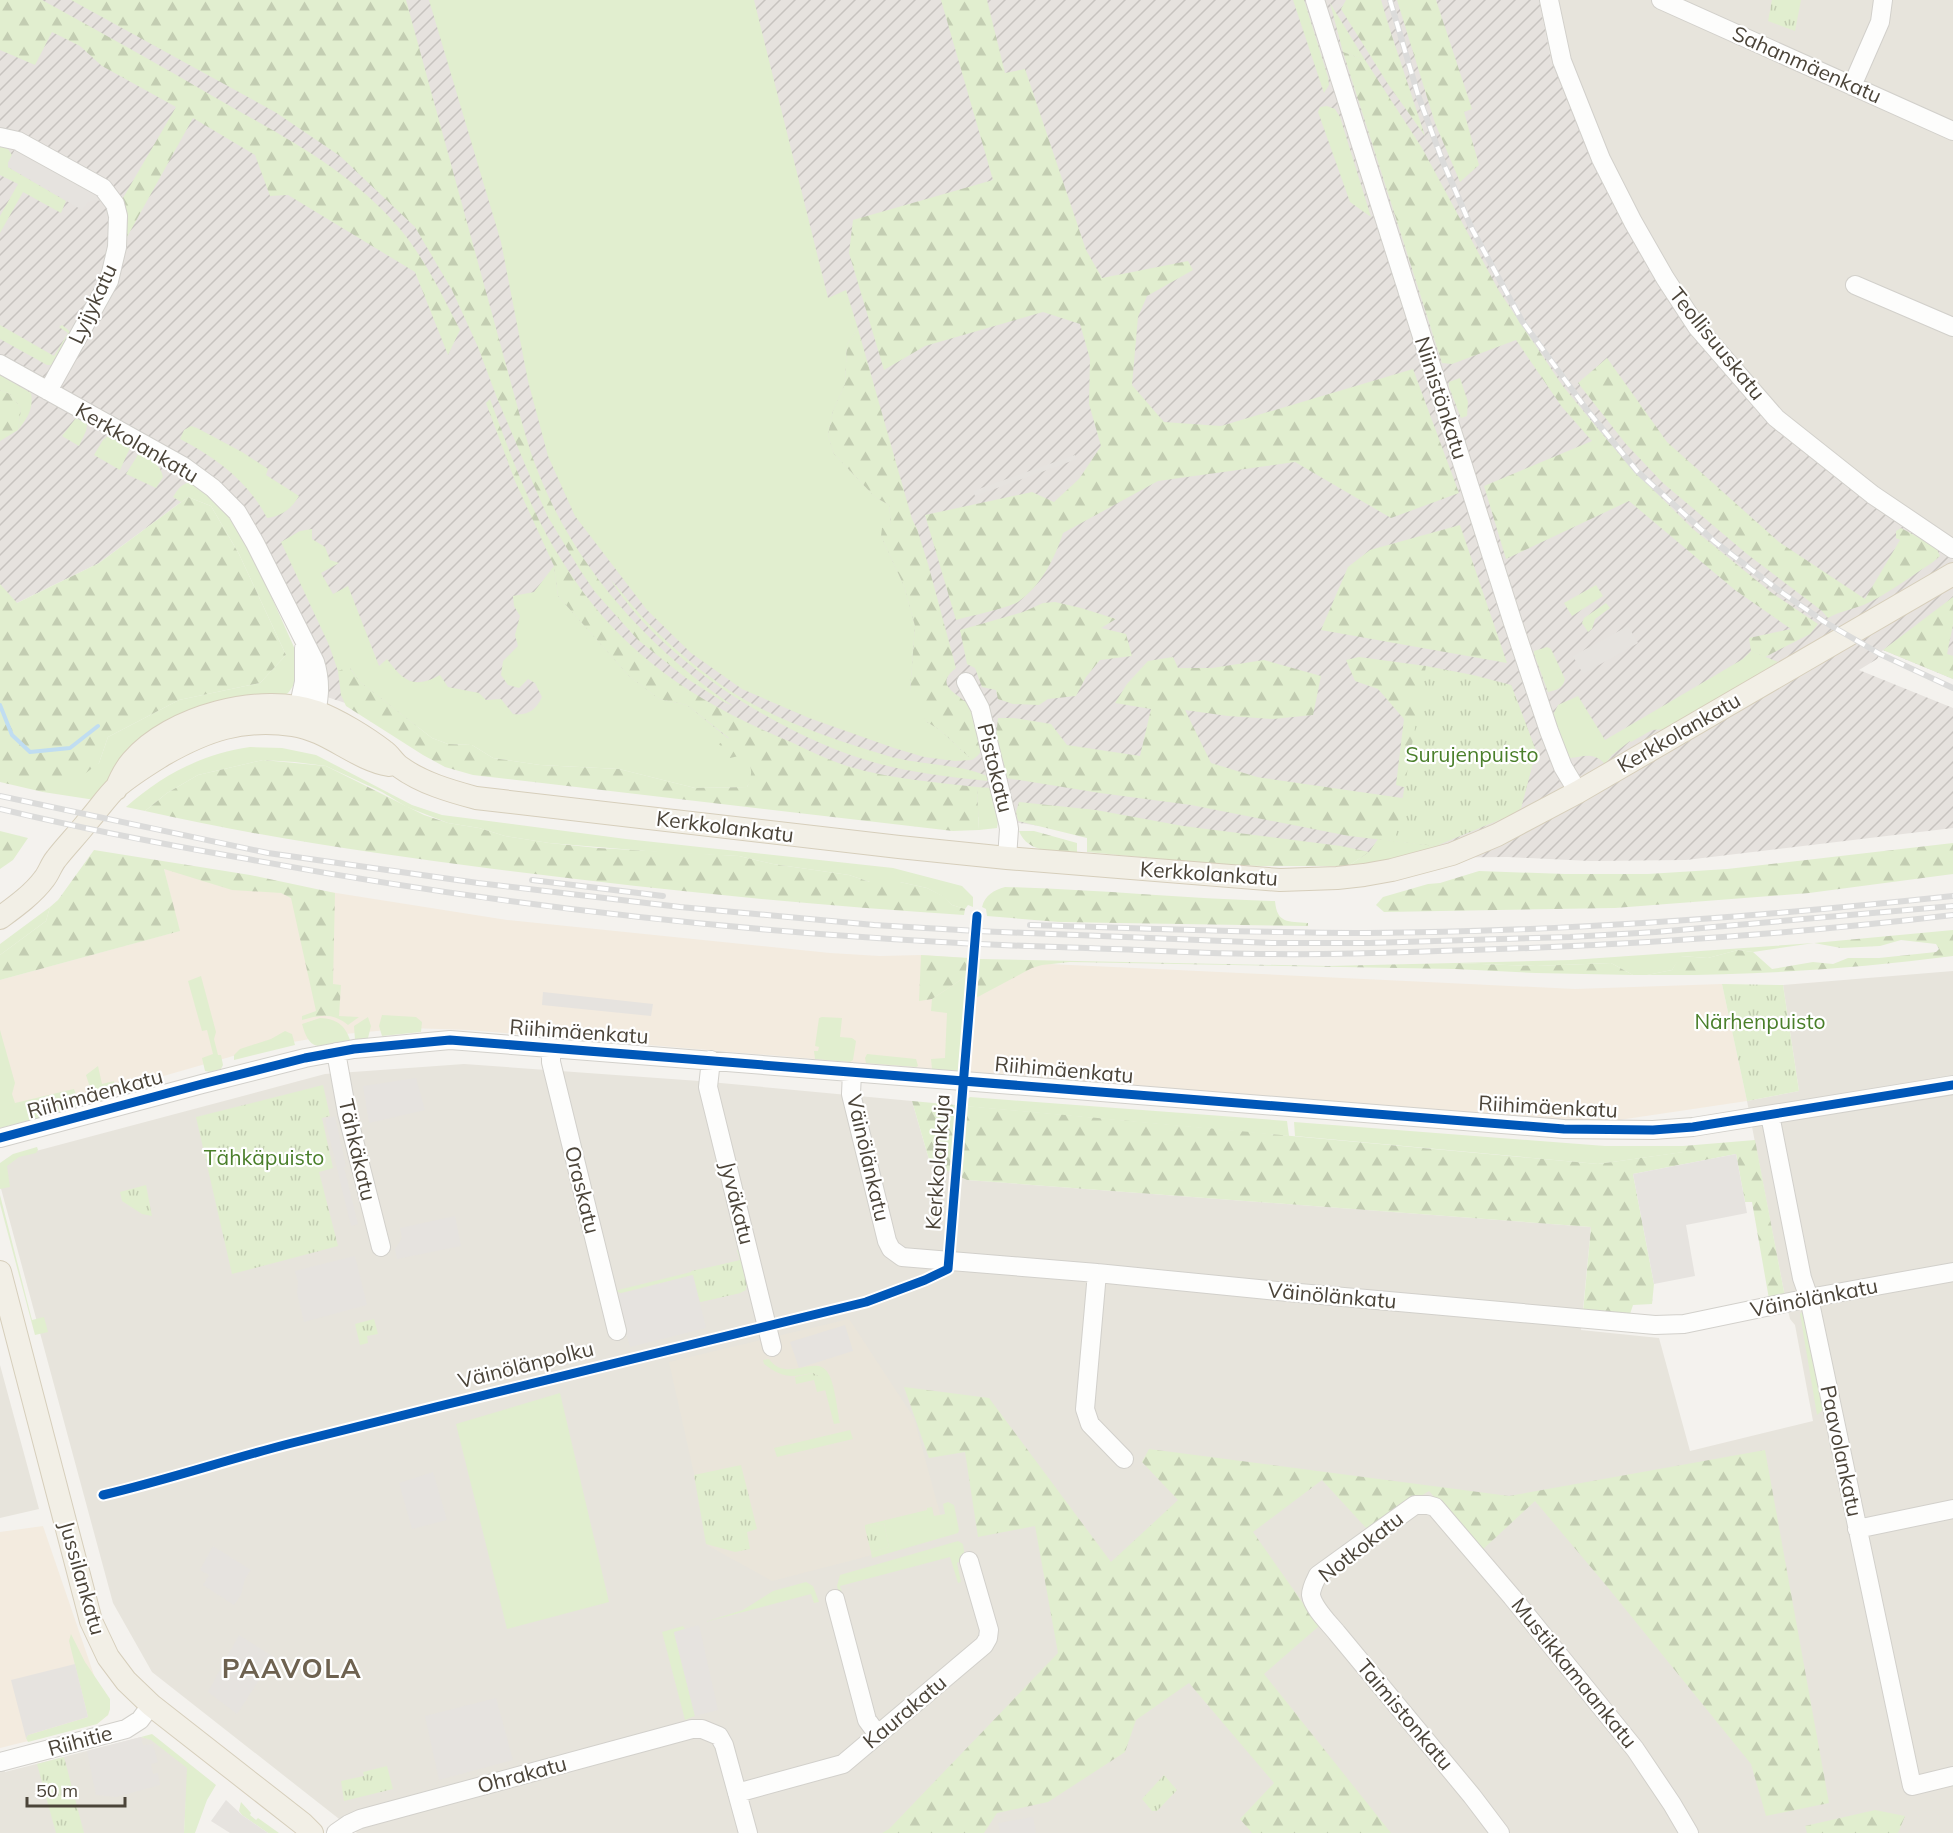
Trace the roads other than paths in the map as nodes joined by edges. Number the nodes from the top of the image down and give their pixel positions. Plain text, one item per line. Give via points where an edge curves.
1 (1315, 0) edge
2 (1549, 0) edge
3 (1883, 0) edge
4 (1672, 2) edge
5 (1852, 86) junction
6 (1953, 131) edge
7 (0, 137) edge
8 (1855, 285) dead end
9 (1953, 327) edge
10 (0, 364) edge
11 (48, 391) junction
12 (1953, 549) edge
13 (1953, 574) edge
14 (966, 682) dead end
15 (305, 719) junction
16 (1578, 792) junction
17 (1006, 858) junction
18 (55, 860) junction
19 (0, 900) edge
20 (0, 918) edge
21 (551, 1048) junction
22 (336, 1052) junction
23 (711, 1060) junction
24 (852, 1072) junction
25 (1953, 1085) edge
26 (1770, 1115) junction
27 (0, 1138) edge
28 (381, 1247) dead end
29 (0, 1272) edge
30 (1953, 1272) edge
31 (1097, 1273) junction
32 (1809, 1298) junction
33 (4, 1306) edge
34 (617, 1331) dead end
35 (772, 1347) dead end
36 (1124, 1459) dead end
37 (1953, 1509) edge
38 (1447, 1522) joint
39 (1857, 1529) junction
40 (969, 1561) dead end
41 (1311, 1595) joint
42 (835, 1599) dead end
43 (151, 1705) junction
44 (878, 1735) junction
45 (0, 1762) edge
46 (1953, 1776) edge
47 (737, 1792) junction
48 (312, 1833) edge
49 (336, 1833) edge
50 (748, 1833) edge
51 (1500, 1833) edge
52 (1689, 1833) edge

1 - 16 street, Niinistönkatu via 1520,644 1549,731
2 - 12 street, Teollisuuskatu via 1562,61 1601,159 1633,222 1697,327 1776,417 1873,495
3 - 5 street via 1880,22
4 - 5 street, Sahanmäenkatu
5 - 6 street, Sahanmäenkatu
7 - 11 street, Lyijykatu via 18,141 103,188 115,204 118,216 117,247 109,281
8 - 9 street
10 - 11 street, Kerkkolankatu
11 - 15 street, Kerkkolankatu via 183,466 237,512 320,676
13 - 16 main road, Kerkkolankatu
14 - 17 street, Pistokatu via 980,708 1008,823
15 - 17 main road, Kerkkolankatu via 377,763 399,767 437,787 476,798
15 - 18 main road via 237,725 190,739 132,774
16 - 17 main road, Kerkkolankatu via 1452,854 1392,870 1337,878 1280,880
18 - 19 main road
18 - 20 main road via 36,889
21 - 22 street, Riihimäenkatu via 450,1040
21 - 23 street, Riihimäenkatu
21 - 34 street, Oraskatu via 551,1062
22 - 27 street, Riihimäenkatu
22 - 28 street, Tähkäkatu
23 - 24 street, Riihimäenkatu
23 - 35 street, Jyväkatu via 708,1087
24 - 26 street, Riihimäenkatu via 1564,1129 1673,1129
24 - 31 street, Väinölänkatu via 851,1094 887,1242 896,1254
25 - 26 street, Riihimäenkatu
26 - 32 street, Paavolankatu
29 - 33 main road, Jussilankatu
30 - 32 street, Väinölänkatu
31 - 32 street, Väinölänkatu via 1655,1325 1684,1324
31 - 36 street via 1085,1409 1090,1424
32 - 39 street, Paavolankatu
33 - 43 main road, Jussilankatu via 91,1621 108,1657
37 - 39 street
38 - 41 street, Notkokatu via 1435,1507 1415,1505 1318,1575
38 - 52 street, Mustikkamaankatu via 1635,1749
39 - 46 street, Paavolankatu via 1912,1786
40 - 44 street, Kaurakatu via 989,1629 988,1638
41 - 51 street, Taimistonkatu via 1337,1633
42 - 44 street via 867,1720
43 - 45 street, Riihitie via 140,1720 126,1729
43 - 48 main road, Jussilankatu
44 - 47 street, Kaurakatu via 843,1764
47 - 49 street, Ohrakatu via 719,1736 692,1729 360,1820
47 - 50 street

